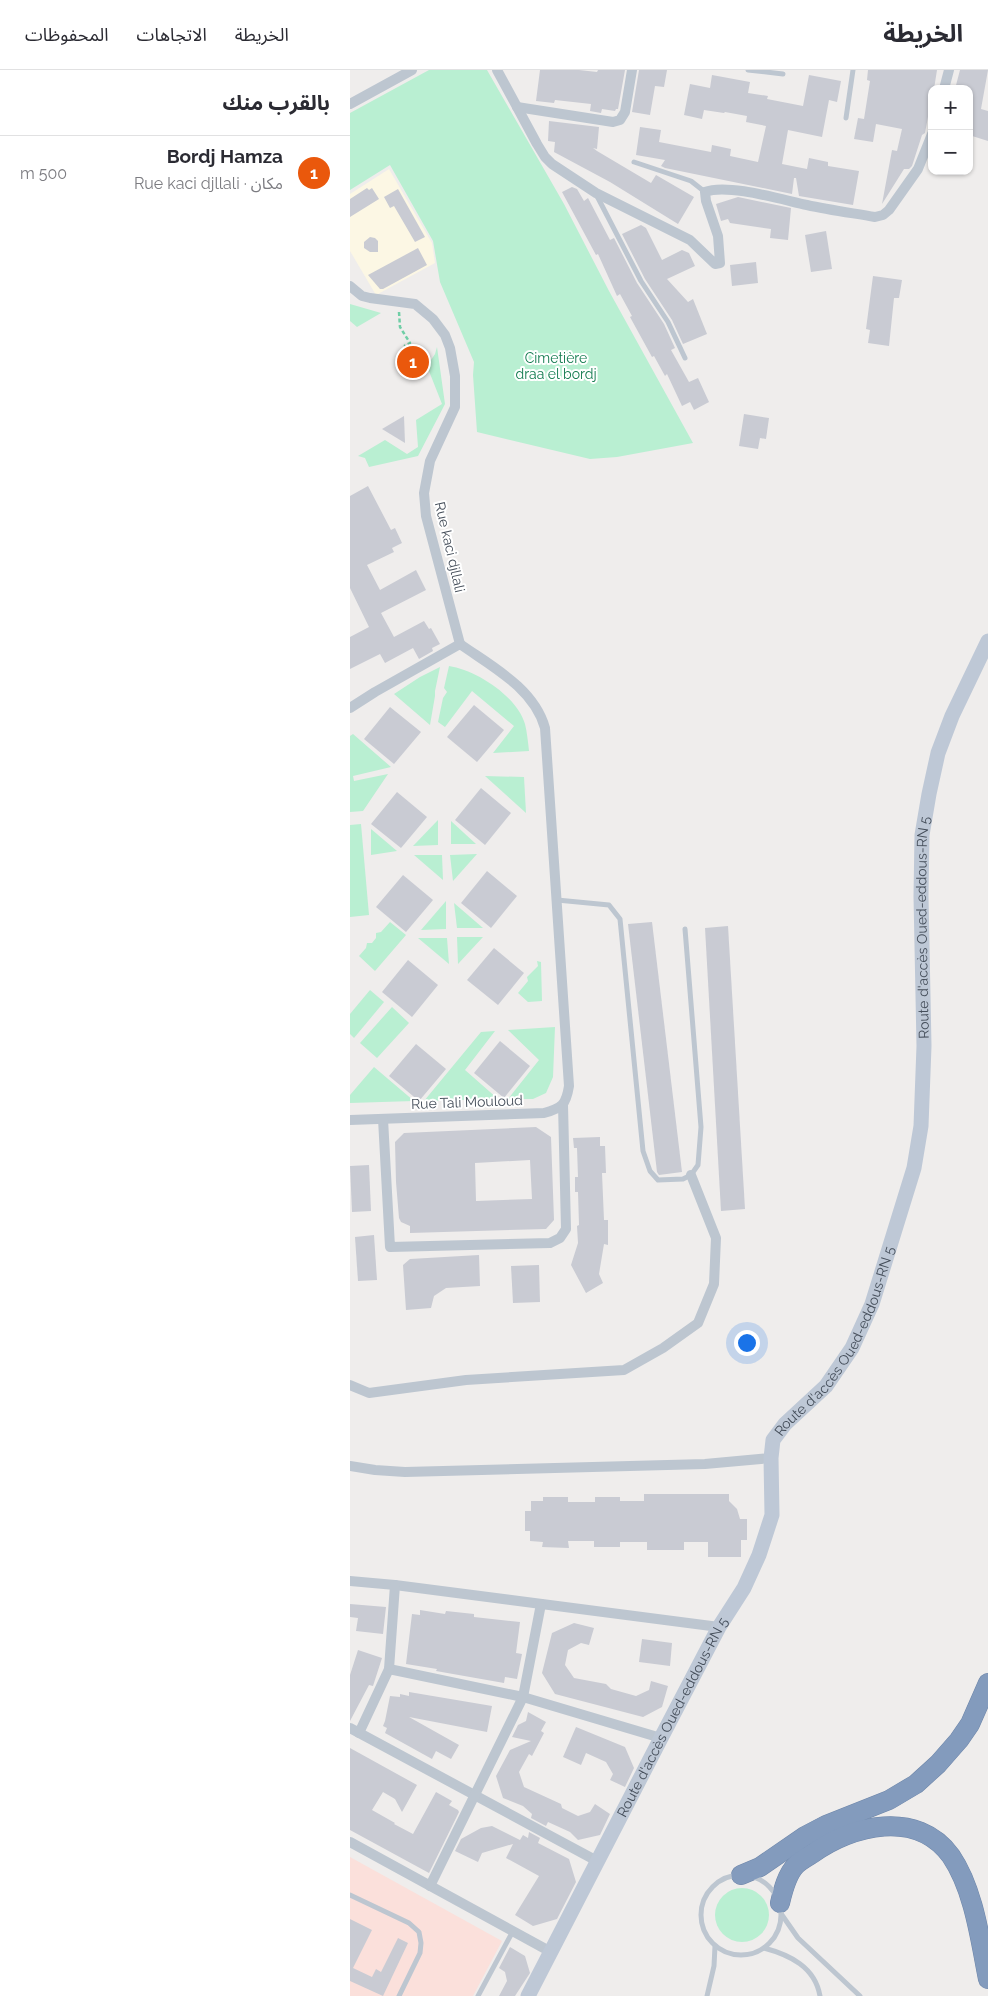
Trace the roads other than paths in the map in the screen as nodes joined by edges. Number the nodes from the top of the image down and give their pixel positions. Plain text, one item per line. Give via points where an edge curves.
1 (412, 70) edge
2 (496, 70) edge
3 (632, 70) edge
4 (748, 70) edge
5 (853, 70) edge
6 (949, 70) edge
7 (783, 74) dead end
8 (945, 85) edge
9 (350, 104) edge
10 (517, 107) junction
11 (846, 118) dead end
12 (928, 144) edge
13 (634, 162) dead end
14 (706, 192) junction
15 (596, 193) junction
16 (350, 286) edge
17 (685, 358) dead end
18 (988, 642) edge
19 (460, 644) junction
20 (350, 708) edge
21 (557, 900) junction
22 (684, 929) dead end
23 (563, 1105) junction
24 (383, 1119) junction
25 (350, 1120) edge
26 (691, 1175) junction
27 (350, 1385) edge
28 (771, 1458) junction
29 (350, 1466) edge
30 (350, 1581) edge
31 (396, 1585) junction
32 (541, 1604) junction
33 (719, 1627) junction
34 (389, 1670) junction
35 (988, 1683) edge
36 (523, 1697) junction
37 (354, 1731) edge
38 (661, 1738) junction
39 (476, 1796) junction
40 (350, 1842) edge
41 (597, 1861) junction
42 (741, 1875) junction
43 (430, 1886) junction
44 (350, 1895) edge
45 (781, 1909) junction
46 (513, 1930) junction
47 (715, 1946) junction
48 (764, 1948) junction
49 (552, 1952) junction
50 (988, 1979) edge
51 (399, 1996) edge
52 (478, 1996) edge
53 (528, 1996) edge
54 (707, 1996) edge
55 (820, 1996) edge
56 (860, 1996) edge

1 - 9 street
2 - 10 street
3 - 10 street via 625,112 620,120 613,122
4 - 7 lane
5 - 11 lane
6 - 8 street
10 - 15 street via 545,157 559,170
12 - 14 street via 918,169 889,210 875,217 765,195 714,189
13 - 14 lane via 691,181
14 - 15 street via 720,247 720,263 715,264 683,235
15 - 17 lane
16 - 19 street, Rue kaci djllali via 362,296 416,304 433,319 450,348 455,376 455,407 430,461 424,493 426,516
18 - 28 main road, Route d'accès Oued-eddous-RN 5 via 938,753 922,836 924,1046 921,1126 914,1168 872,1304 852,1348 826,1386 785,1424 773,1440
19 - 20 street
19 - 21 street via 504,674 528,697 543,718
21 - 23 street via 570,1086
21 - 26 lane via 609,905 620,919 643,1151 650,1171 658,1180 682,1179
22 - 26 lane via 701,1127 698,1165
23 - 24 street, Rue Tali Mouloud via 544,1113
23 - 24 street via 566,1229 560,1238 550,1242 390,1247
24 - 25 street, Rue Tali Mouloud
26 - 27 street via 716,1238 714,1284 698,1323 663,1348 624,1370 466,1380 369,1393
28 - 29 street via 705,1464 406,1472
28 - 33 main road, Route d'accès Oued-eddous-RN 5 via 772,1515 744,1588
30 - 31 street
31 - 32 street
31 - 34 street
32 - 33 street
32 - 36 street
33 - 38 main road, Route d'accès Oued-eddous-RN 5
34 - 36 street
34 - 37 street
35 - 42 highway via 960,1740 916,1784 889,1800 826,1825 760,1867
36 - 38 street
36 - 39 street
37 - 39 street
38 - 41 main road, Route d'accès Oued-eddous-RN 5
39 - 41 street
39 - 43 street
40 - 43 street
41 - 49 main road, Route d'accès Oued-eddous-RN 5
42 - 45 lane via 754,1876 765,1882 774,1891
42 - 47 lane via 727,1877 706,1895 702,1922 706,1936
43 - 46 street
44 - 51 lane via 409,1923 419,1932 420,1953
45 - 48 lane via 780,1928 774,1940
45 - 50 highway via 785,1884 796,1865 832,1841 870,1827 892,1825 916,1830 934,1839 951,1856 973,1905
45 - 56 lane via 798,1938
46 - 49 street
46 - 52 lane
47 - 48 lane via 740,1956
47 - 54 lane
48 - 55 lane via 783,1953 810,1972
49 - 53 main road, Route d'accès Oued-eddous-RN 5

